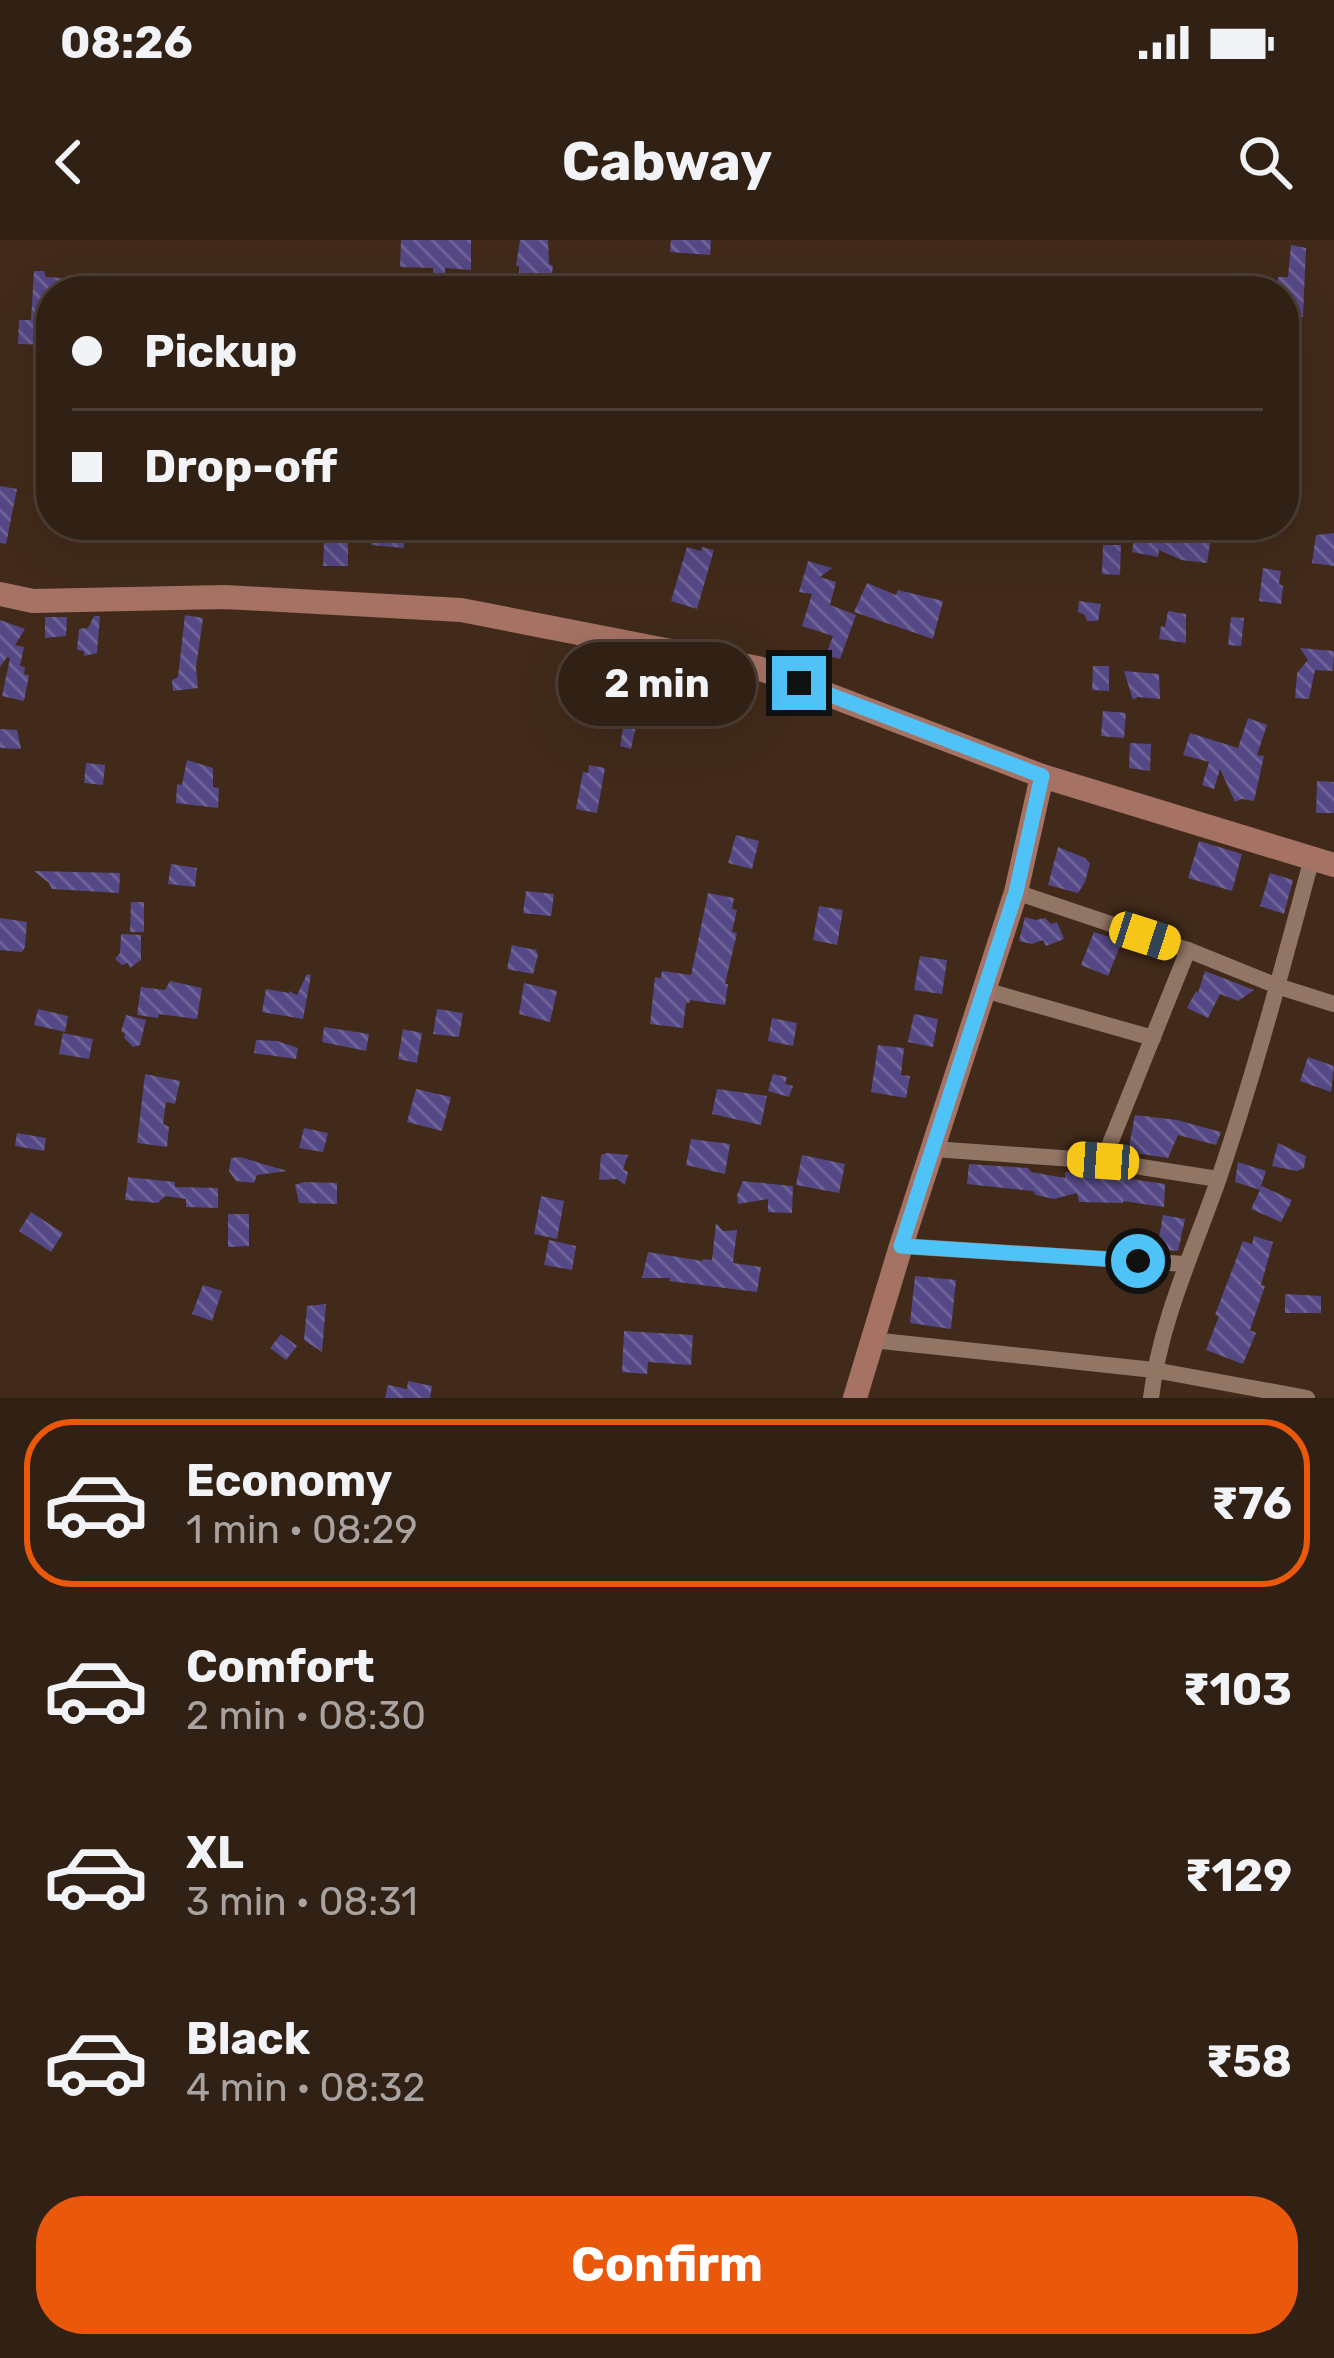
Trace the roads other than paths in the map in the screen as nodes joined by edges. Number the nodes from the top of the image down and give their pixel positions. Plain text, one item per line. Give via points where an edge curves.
1 (0, 594) edge
2 (1042, 776) junction
3 (1323, 861) edge
4 (1016, 892) junction
5 (1189, 950) junction
6 (1277, 986) junction
7 (984, 990) junction
8 (1334, 1004) edge
9 (1153, 1039) junction
10 (932, 1149) junction
11 (1103, 1161) junction
12 (1219, 1179) junction
13 (901, 1246) junction
14 (1185, 1264) junction
15 (872, 1340) junction
16 (1154, 1370) junction
17 (855, 1398) edge
18 (1150, 1398) edge
19 (1306, 1398) edge

1 - 2 street via 461,610 758,668
2 - 3 street
2 - 4 street
3 - 6 street
4 - 5 street
4 - 7 street
5 - 6 street
5 - 9 street
6 - 8 street
6 - 12 street
7 - 9 street
7 - 10 street
9 - 11 street
10 - 11 street
10 - 13 street
11 - 12 street
12 - 14 street
13 - 14 street
13 - 15 street
14 - 16 street
15 - 16 street
15 - 17 street
16 - 18 street
16 - 19 street

